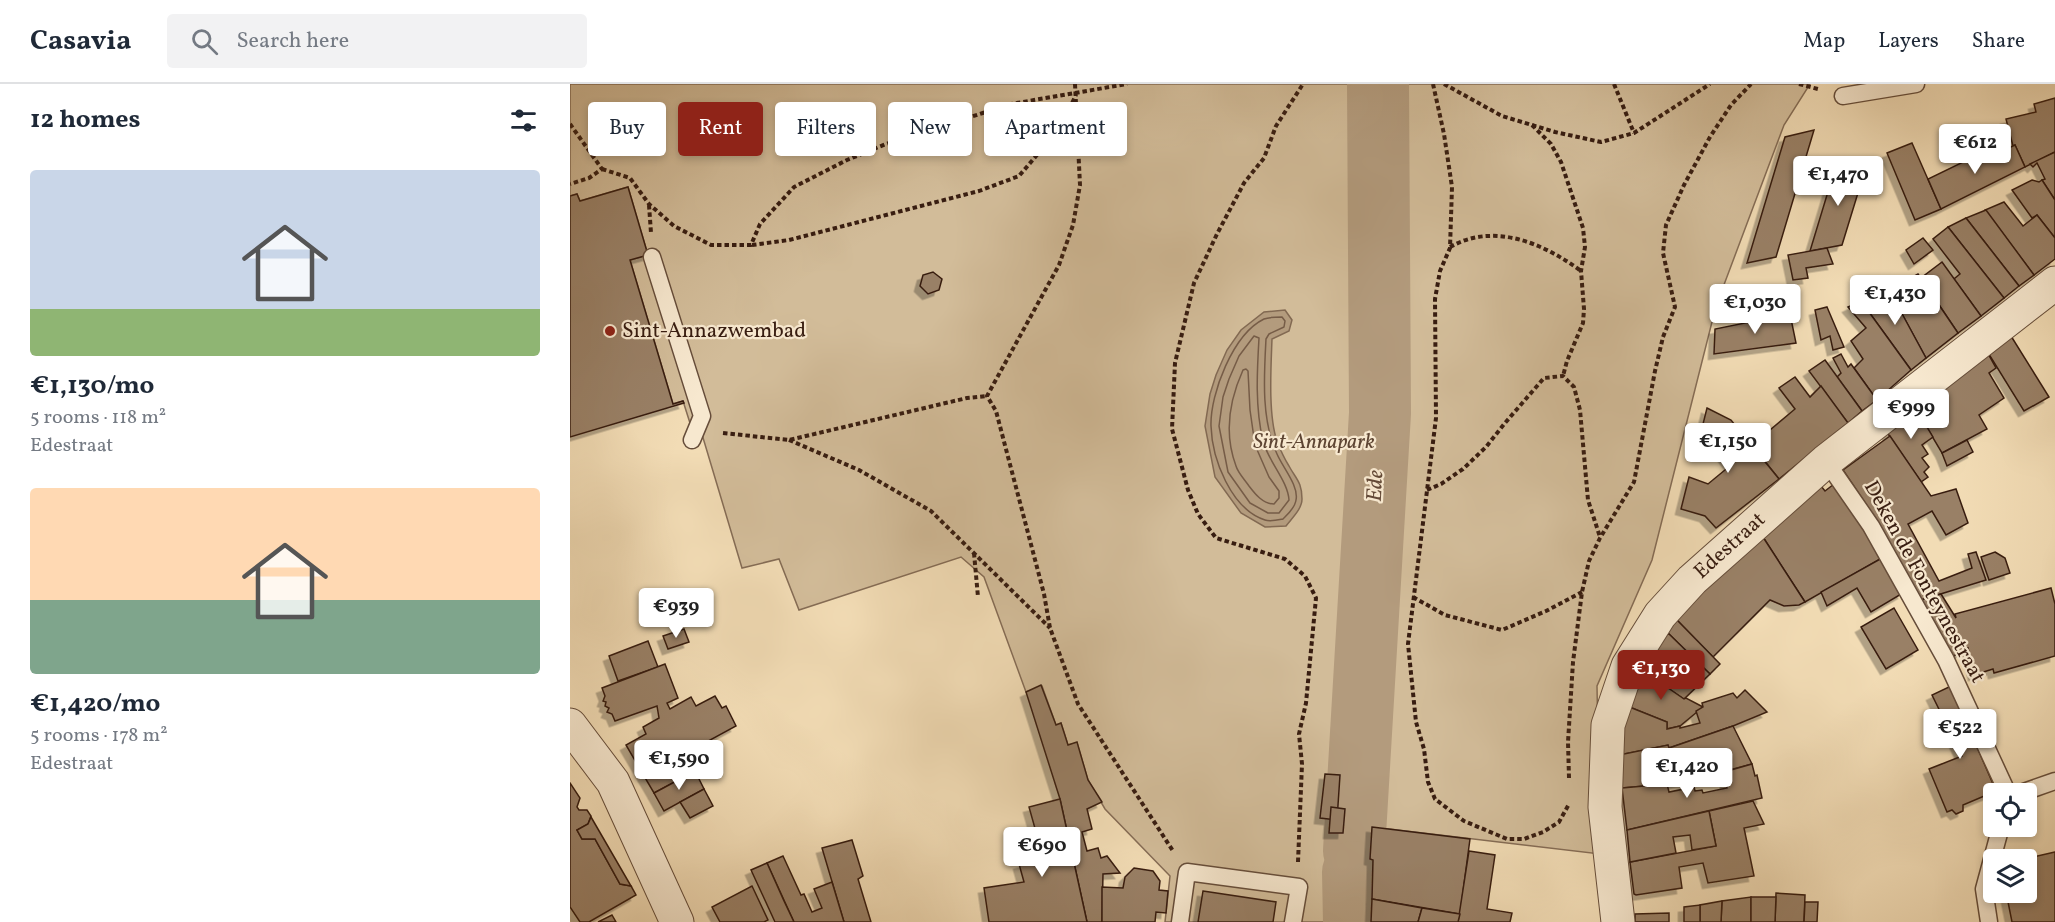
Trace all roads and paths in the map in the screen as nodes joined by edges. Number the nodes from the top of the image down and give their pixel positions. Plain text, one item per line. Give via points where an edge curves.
1 (1075, 84) edge
2 (1127, 84) edge
3 (1303, 84) edge
4 (1433, 84) edge
5 (1444, 84) edge
6 (1614, 84) edge
7 (1710, 84) edge
8 (1752, 84) edge
9 (1916, 84) edge
10 (1077, 93) junction
11 (1843, 96) dead end
12 (570, 124) edge
13 (1532, 125) junction
14 (1634, 133) junction
15 (602, 170) junction
16 (570, 184) edge
17 (751, 245) junction
18 (1450, 248) junction
19 (652, 257) dead end
20 (1581, 271) junction
21 (2055, 283) edge
22 (1563, 376) junction
23 (987, 396) junction
24 (692, 440) joint
25 (789, 440) junction
26 (1826, 461) junction
27 (1427, 490) junction
28 (1600, 538) junction
29 (974, 553) junction
30 (1582, 592) junction
31 (978, 597) dead end
32 (1413, 597) junction
33 (1050, 628) junction
34 (570, 725) edge
35 (2055, 781) edge
36 (2003, 783) edge
37 (1570, 786) dead end
38 (2037, 787) edge
39 (1569, 801) dead end
40 (1998, 837) edge
41 (1187, 872) junction
42 (1299, 887) junction
43 (677, 922) edge
44 (1180, 922) edge
45 (1293, 922) edge
46 (1618, 922) edge
47 (1989, 922) edge

1 - 10 path
2 - 10 path
3 - 42 path via 1276,126 1264,158 1244,183 1194,283 1175,363 1172,429 1188,490 1198,514 1216,538 1285,559 1305,576 1316,598 1306,703 1299,734
4 - 18 path via 1452,187
5 - 13 path via 1502,116
6 - 14 path
7 - 14 path
8 - 28 path via 1731,105 1710,137 1666,225 1663,254 1675,307 1655,371 1634,482
9 - 11 lane
10 - 17 path via 1011,104 847,160 794,187 760,224
10 - 17 path via 1060,128 1019,176 979,191 789,240
10 - 23 path via 1080,185 1072,225 1059,265
12 - 15 path
13 - 14 path via 1601,142
13 - 20 path via 1551,144 1574,198 1585,247
15 - 16 path
15 - 17 path via 630,177 649,204 674,226 711,245
18 - 20 path via 1477,236 1519,238
18 - 27 path via 1440,271 1435,299 1436,418
19 - 24 lane via 702,416
20 - 22 path via 1583,323
21 - 26 street, Edestraat
22 - 27 path via 1544,378 1486,447 1456,474
22 - 28 path via 1574,387 1580,410 1588,500
23 - 25 path
23 - 33 path via 996,411
24 - 25 path via 720,433
25 - 29 path via 859,470 931,511
26 - 36 lane, Deken de Fonteynestraat via 1871,526 1946,660
26 - 46 street, Edestraat via 1692,580 1660,615 1628,666 1608,725 1605,801
27 - 32 path
28 - 30 path via 1589,561
29 - 31 path
29 - 33 path
30 - 32 path via 1502,630 1445,615
30 - 37 path via 1568,742
32 - 39 path via 1407,644 1412,694 1428,782 1435,799 1464,821 1507,838 1524,839 1559,822
33 - 41 path via 1078,705
34 - 43 street via 613,782
35 - 38 lane
40 - 47 lane via 1983,889
41 - 42 lane
41 - 44 lane
42 - 45 lane

